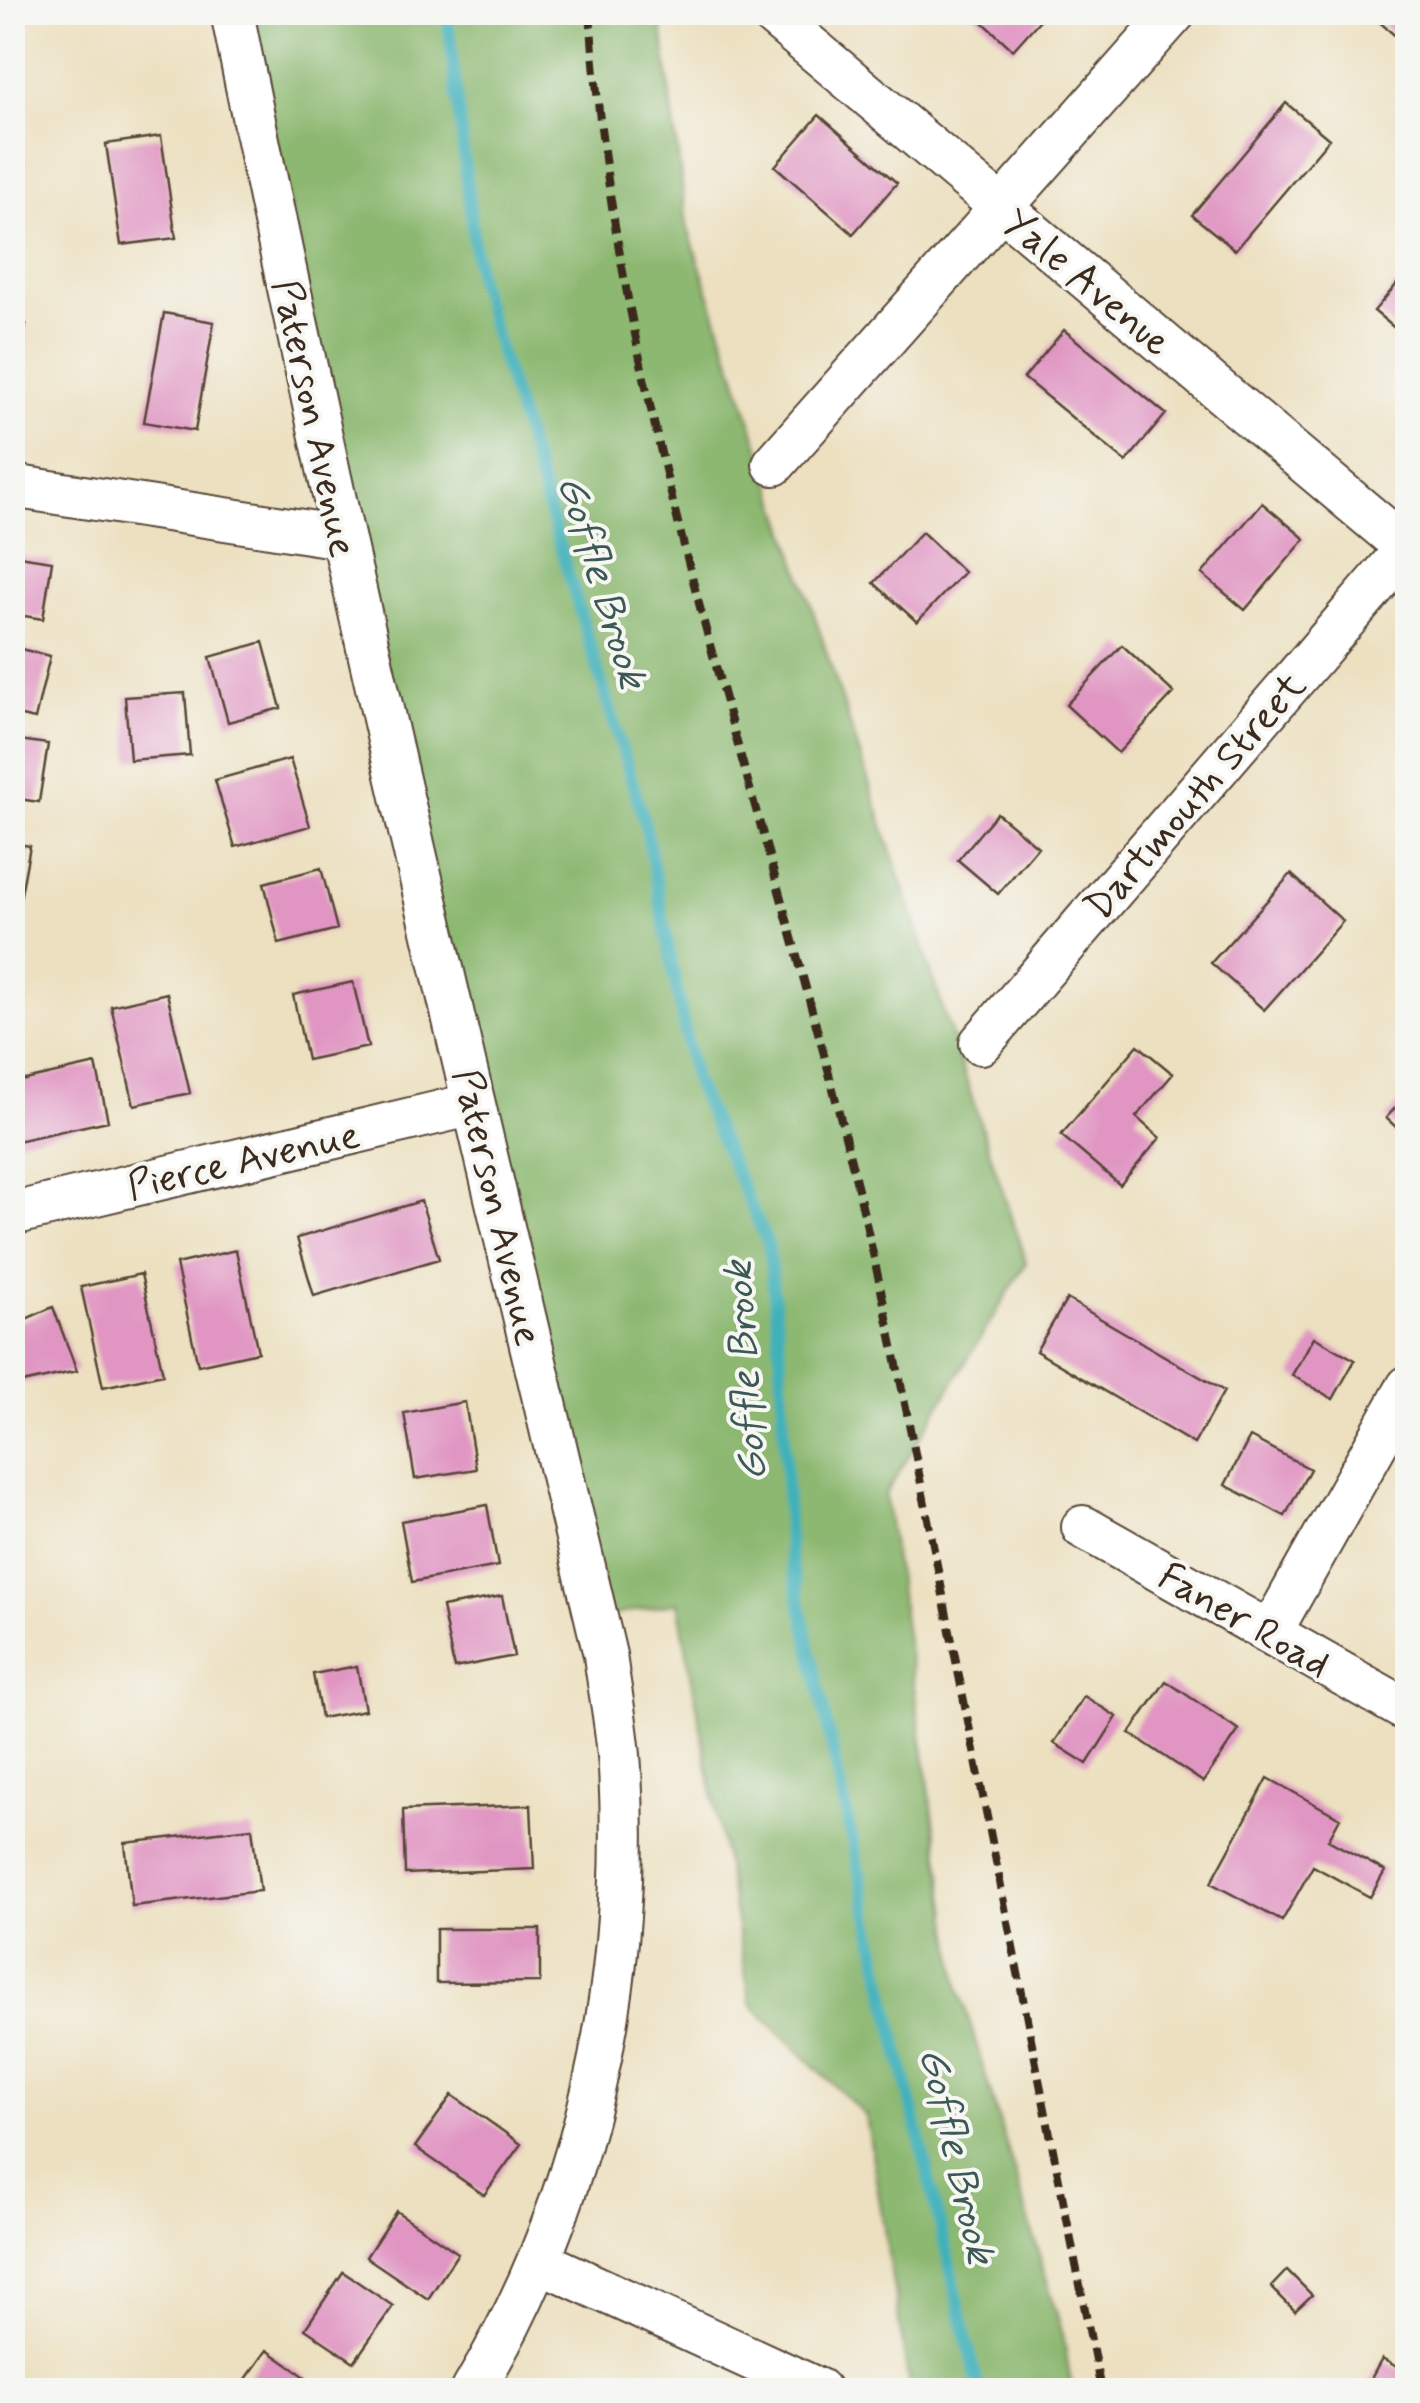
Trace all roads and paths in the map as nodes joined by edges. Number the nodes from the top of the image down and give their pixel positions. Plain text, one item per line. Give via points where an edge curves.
1 (232, 12) edge
2 (769, 12) edge
3 (1175, 12) edge
4 (1004, 210) junction
5 (774, 464) dead end
6 (12, 486) edge
7 (341, 536) junction
8 (1407, 548) edge
9 (981, 1043) dead end
10 (474, 1104) junction
11 (12, 1214) edge
12 (1408, 1387) edge
13 (1083, 1527) dead end
14 (1270, 1633) junction
15 (1408, 1711) edge
16 (539, 2261) junction
17 (473, 2390) edge
18 (818, 2390) edge

1 - 7 street, Paterson Avenue
2 - 4 street, Yale Avenue
3 - 4 street
4 - 5 street
4 - 8 street, Yale Avenue
6 - 7 street
7 - 10 street, Paterson Avenue
8 - 9 street, Dartmouth Street
10 - 11 street, Pierce Avenue
10 - 16 street, Paterson Avenue via 605,1655 620,1766 616,1969 574,2168
12 - 14 street
13 - 14 street, Faner Road
14 - 15 street, Faner Road
16 - 17 street, Paterson Avenue
16 - 18 street

